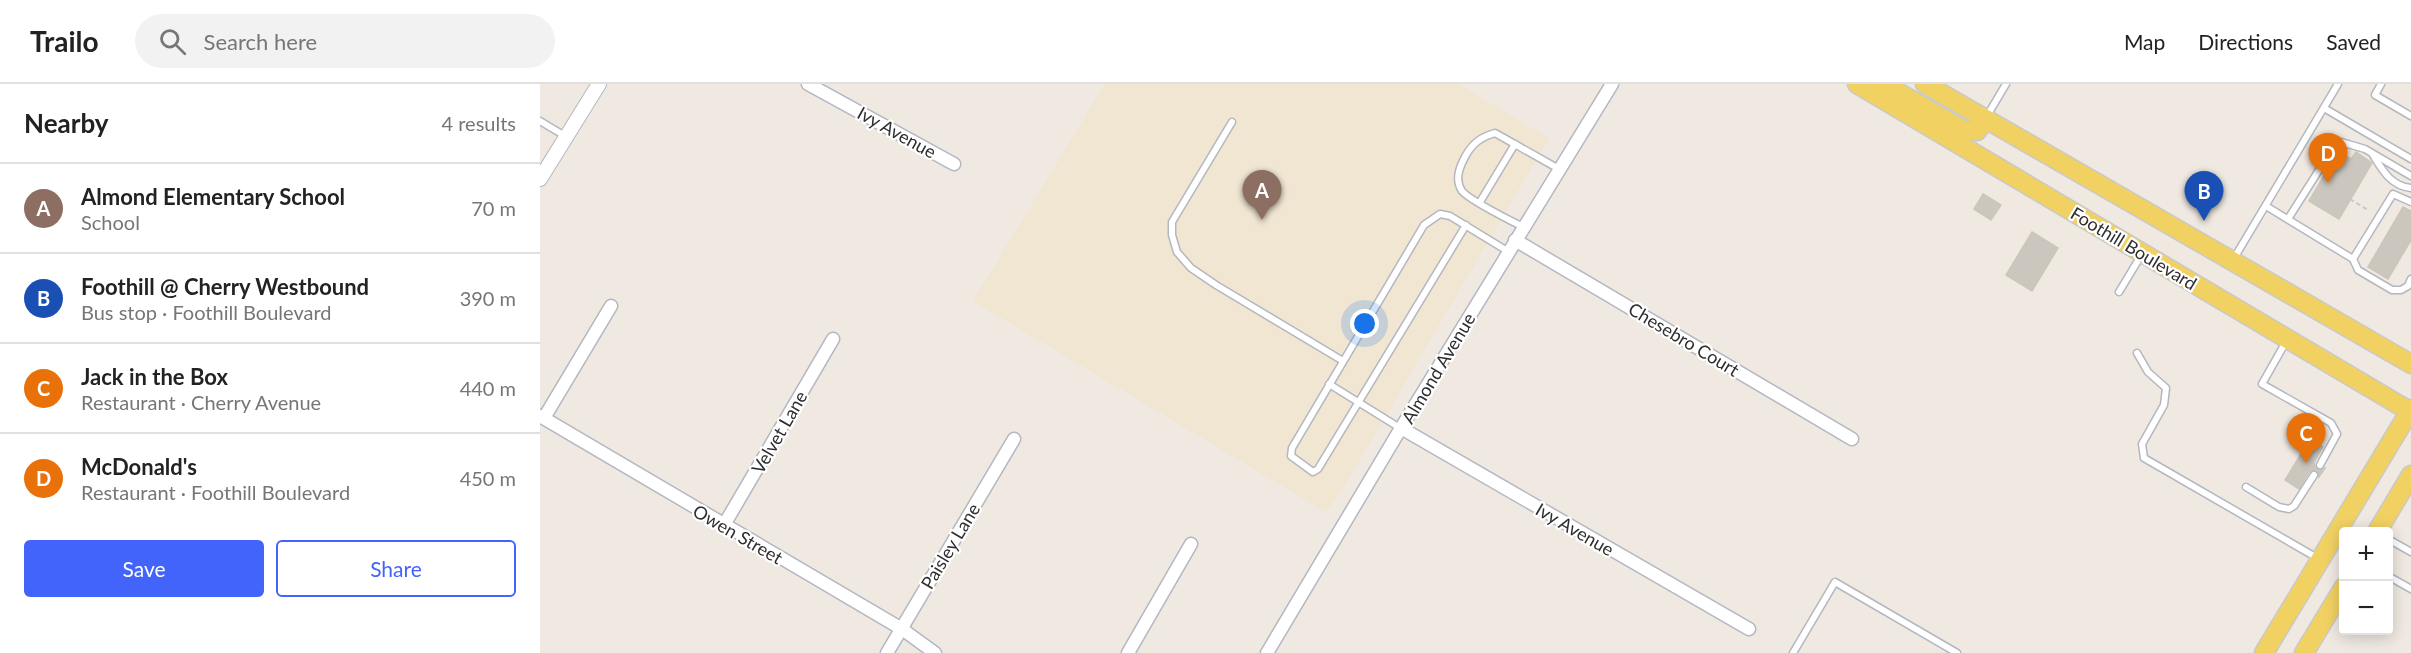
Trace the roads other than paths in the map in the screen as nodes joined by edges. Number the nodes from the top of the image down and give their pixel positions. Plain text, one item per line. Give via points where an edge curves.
1 (598, 84) edge
2 (808, 84) edge
3 (1612, 84) edge
4 (1857, 84) edge
5 (1884, 84) edge
6 (1925, 84) edge
7 (2006, 84) edge
8 (2338, 84) edge
9 (2381, 84) edge
10 (2324, 108) junction
11 (2411, 116) edge
12 (1985, 119) junction
13 (540, 121) edge
14 (1232, 122) dead end
15 (566, 136) junction
16 (1515, 144) junction
17 (2373, 154) junction
18 (2411, 159) edge
19 (954, 164) dead end
20 (1559, 169) junction
21 (2411, 176) edge
22 (540, 179) edge
23 (2411, 188) edge
24 (1480, 202) junction
25 (2411, 202) edge
26 (2266, 206) junction
27 (2288, 219) junction
28 (1466, 225) junction
29 (1523, 227) junction
30 (1515, 240) junction
31 (1509, 252) junction
32 (2143, 254) junction
33 (2353, 259) junction
34 (2233, 260) junction
35 (2411, 279) edge
36 (2120, 292) dead end
37 (610, 306) dead end
38 (833, 339) dead end
39 (2287, 339) junction
40 (2137, 353) dead end
41 (1343, 361) junction
42 (2411, 364) edge
43 (1329, 384) junction
44 (1359, 402) junction
45 (2410, 411) edge
46 (542, 417) edge
47 (1401, 428) junction
48 (1014, 439) dead end
49 (1852, 439) dead end
50 (2320, 465) dead end
51 (2314, 475) dead end
52 (2411, 475) edge
53 (2246, 488) dead end
54 (724, 525) junction
55 (2379, 527) edge
56 (2393, 542) edge
57 (1191, 544) dead end
58 (2411, 552) edge
59 (2320, 559) junction
60 (2393, 579) edge
61 (2411, 589) edge
62 (2339, 594) edge
63 (902, 629) junction
64 (1749, 629) dead end
65 (2308, 652) edge
66 (887, 653) edge
67 (935, 653) edge
68 (1128, 653) edge
69 (1267, 653) edge
70 (1793, 653) edge
71 (1958, 653) edge
72 (2264, 653) edge

1 - 15 street
2 - 19 street, Ivy Avenue
3 - 20 street, Almond Avenue
4 - 32 main road, Foothill Boulevard
5 - 12 main road via 1963,130 1977,131
6 - 12 main road, Foothill Boulevard
7 - 12 lane
8 - 10 lane
9 - 11 lane via 2375,95
10 - 18 lane
10 - 26 lane
12 - 34 main road, Foothill Boulevard
13 - 15 lane
14 - 41 lane via 1172,222 1177,252 1191,268 1216,285
15 - 22 street
16 - 20 lane
16 - 24 lane
16 - 24 lane via 1495,133 1483,136 1471,147 1458,179 1463,192
17 - 21 lane
17 - 23 lane via 2393,182
17 - 27 lane via 2341,142 2333,148
20 - 29 street, Almond Avenue
24 - 29 lane
25 - 33 lane via 2393,194
26 - 27 lane
26 - 34 lane
27 - 33 lane
28 - 31 lane
28 - 41 lane via 1440,214 1424,225
28 - 44 lane
29 - 30 street, Almond Avenue
30 - 31 street, Almond Avenue
30 - 49 street, Chesebro Court
31 - 47 street, Almond Avenue
32 - 36 lane
32 - 39 main road, Foothill Boulevard
33 - 35 lane via 2358,270 2392,290 2408,286
34 - 42 main road, Foothill Boulevard
37 - 46 street
38 - 54 street, Velvet Lane
39 - 45 main road, Foothill Boulevard
39 - 50 lane via 2262,384 2331,423 2337,434
40 - 59 lane via 2148,372 2166,388 2164,405 2142,444 2144,458
41 - 43 lane
43 - 44 lane
43 - 44 lane via 1292,448 1291,456 1302,466 1313,472 1318,469
44 - 47 lane
45 - 59 main road
46 - 54 street, Owen Street
47 - 64 street, Ivy Avenue
47 - 69 street, Almond Avenue
48 - 63 street, Paisley Lane
51 - 53 lane via 2289,509
52 - 55 main road
54 - 63 street, Owen Street
56 - 58 lane
57 - 68 street
59 - 72 main road
60 - 61 lane
62 - 65 main road
63 - 66 street, Paisley Lane
63 - 67 street, Owen Street
70 - 71 lane via 1835,582

